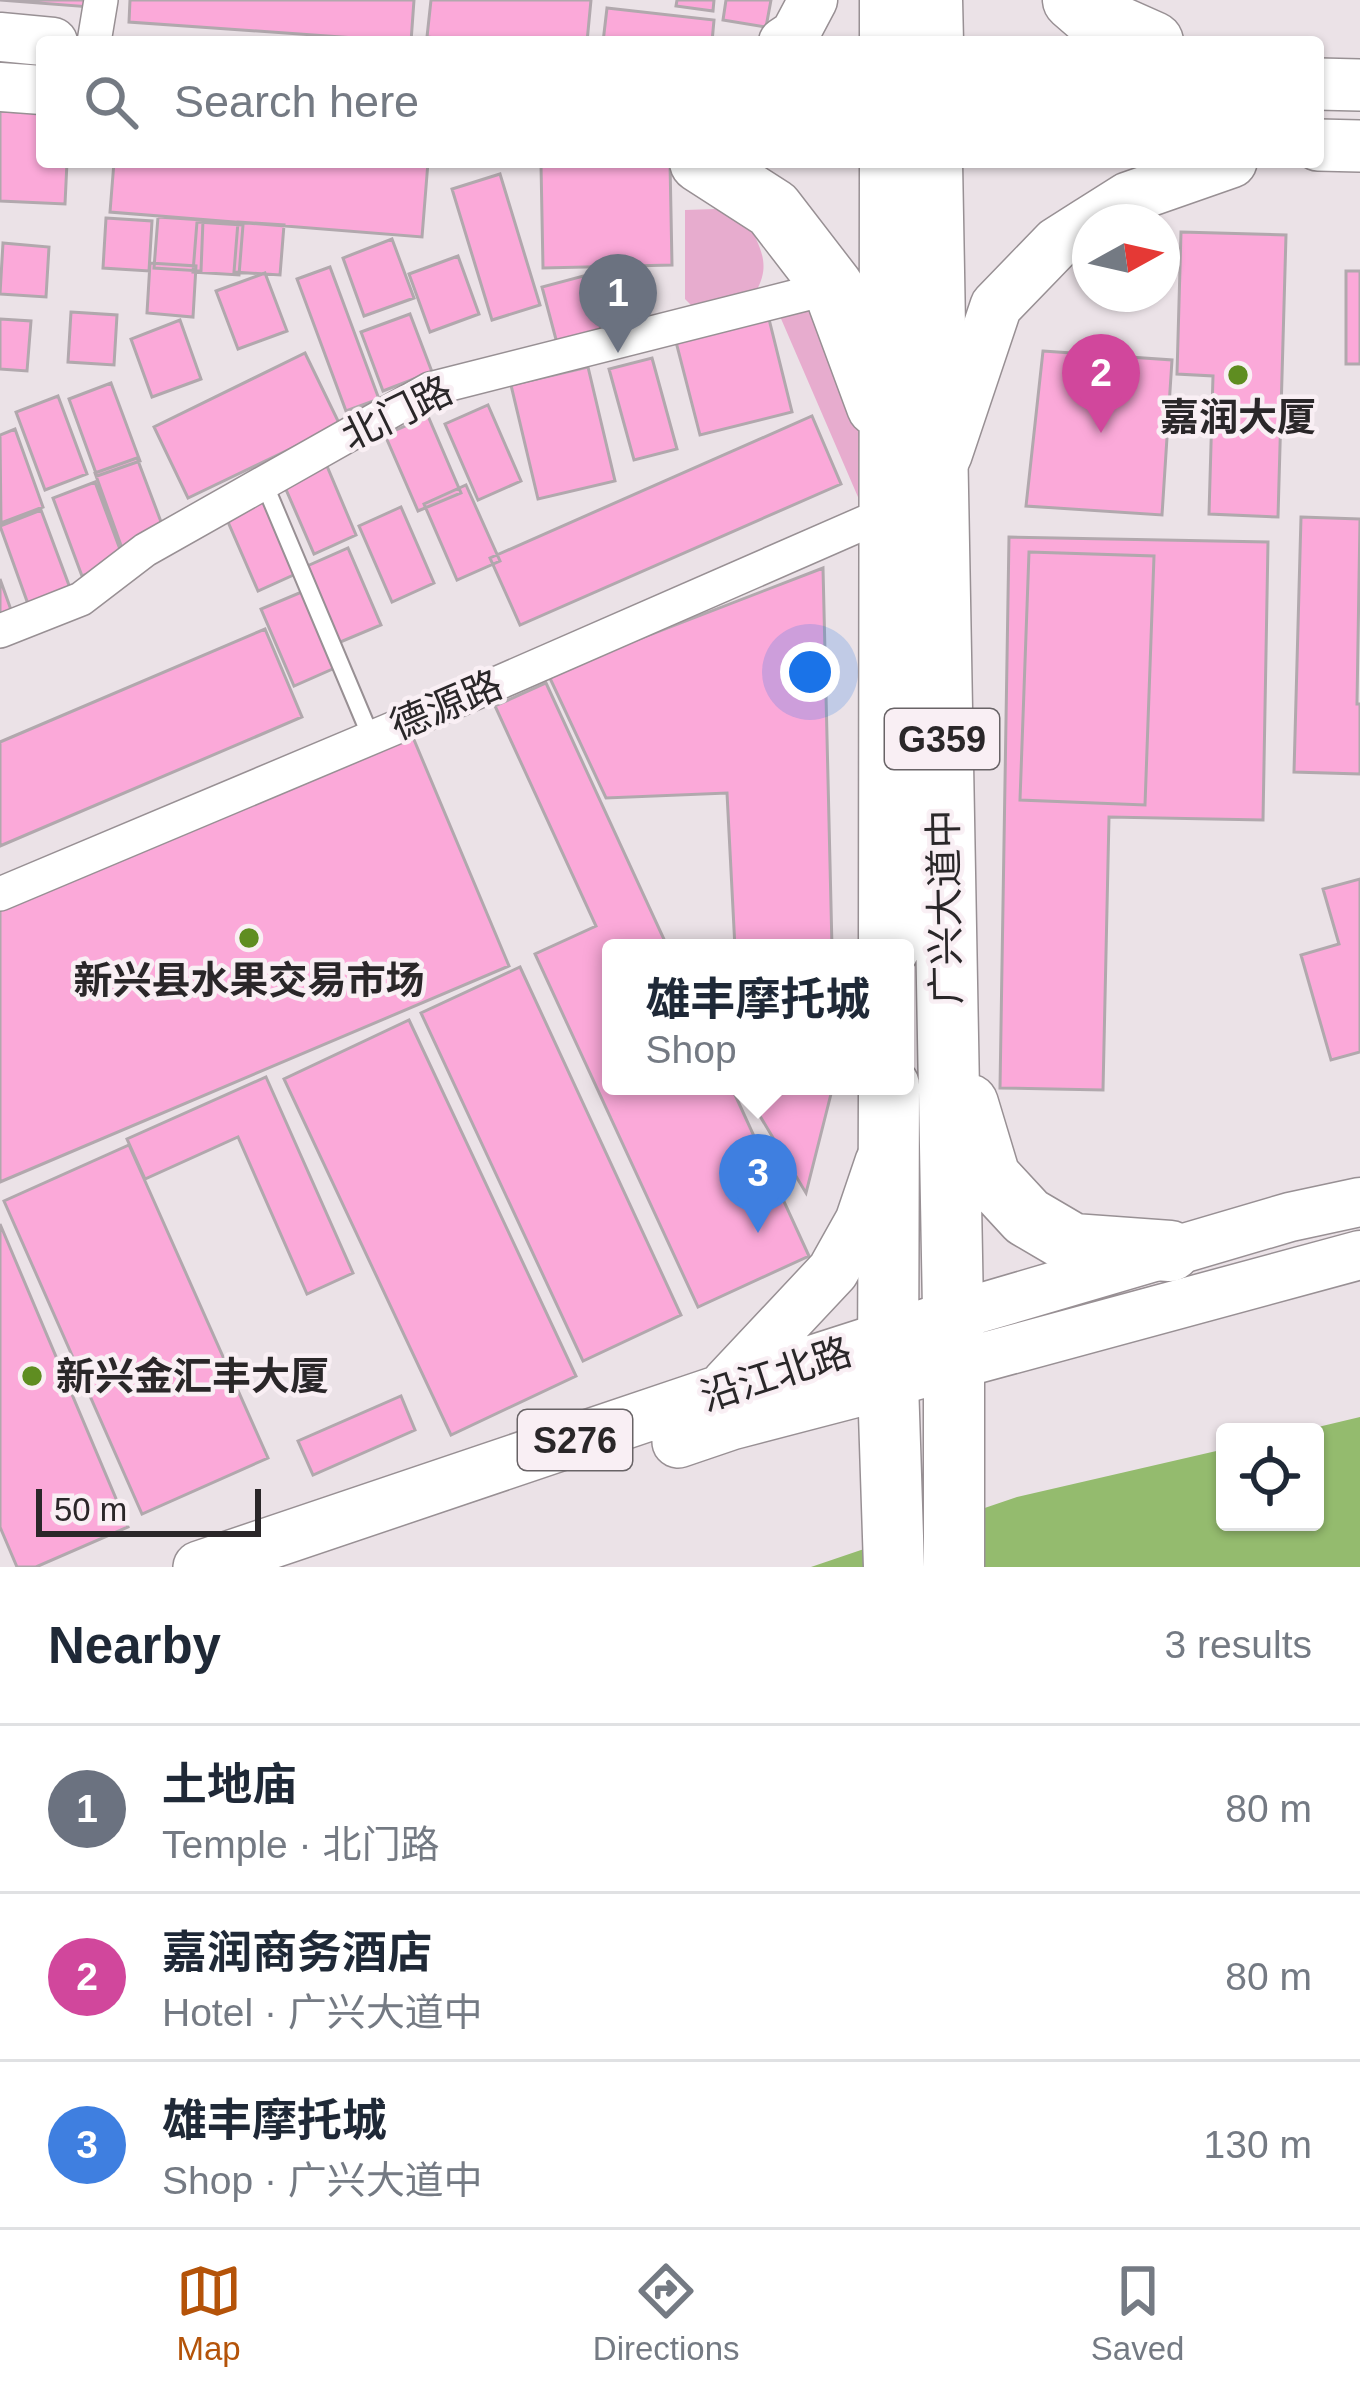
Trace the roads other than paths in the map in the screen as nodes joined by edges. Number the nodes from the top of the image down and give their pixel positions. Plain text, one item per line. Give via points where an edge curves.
1 (101, 0) edge
2 (813, 0) edge
3 (890, 0) edge
4 (932, 0) edge
5 (1073, 0) edge
6 (95, 36) edge
7 (792, 36) edge
8 (890, 36) edge
9 (933, 36) edge
10 (1140, 36) edge
11 (0, 38) edge
12 (36, 41) edge
13 (1324, 84) edge
14 (1360, 85) edge
15 (0, 87) edge
16 (36, 89) edge
17 (1324, 145) edge
18 (1360, 146) edge
19 (710, 168) edge
20 (890, 168) edge
21 (932, 168) edge
22 (1214, 168) edge
23 (1118, 204) edge
24 (1072, 233) edge
25 (833, 287) junction
26 (892, 444) junction
27 (264, 483) junction
28 (913, 498) junction
29 (0, 631) edge
30 (371, 737) junction
31 (0, 894) edge
32 (889, 939) edge
33 (947, 1020) junction
34 (889, 1112) edge
35 (1360, 1202) edge
36 (1170, 1251) junction
37 (1360, 1256) edge
38 (954, 1340) junction
39 (888, 1360) junction
40 (720, 1391) junction
41 (199, 1567) edge
42 (308, 1567) edge
43 (894, 1567) edge
44 (954, 1567) edge

1 - 6 street
2 - 7 main road
3 - 8 highway
4 - 9 highway
5 - 10 highway
11 - 12 main road
13 - 14 main road
15 - 16 main road
17 - 18 main road
19 - 25 highway via 773,208
20 - 26 highway, 广兴大道中 / G359
21 - 28 highway, 广兴大道中 / G359
22 - 23 main road
24 - 28 main road via 996,306
25 - 26 highway
25 - 27 street, 北门路 via 430,389
26 - 28 highway, 广兴大道中 / G359
27 - 29 street, 北门路 via 145,550 81,599
27 - 30 lane
28 - 30 street, 德源路
28 - 32 highway, 广兴大道中 / G359
28 - 33 highway, 广兴大道中 / G359
30 - 31 street, 德源路
33 - 36 highway via 990,1178 1027,1217 1073,1244
33 - 38 highway, 广兴大道中 / G359
34 - 39 highway
34 - 40 main road via 861,1221 832,1271
35 - 36 main road, 沿江北路
36 - 38 main road, 沿江北路
37 - 38 main road, 沿江北路
38 - 39 main road, 沿江北路 / S276
38 - 44 highway, G359
39 - 40 main road, 沿江北路 / S276
39 - 42 main road, 沿江北路 / S276 via 731,1424
39 - 43 highway
40 - 41 main road, 沿江北路 / S276

